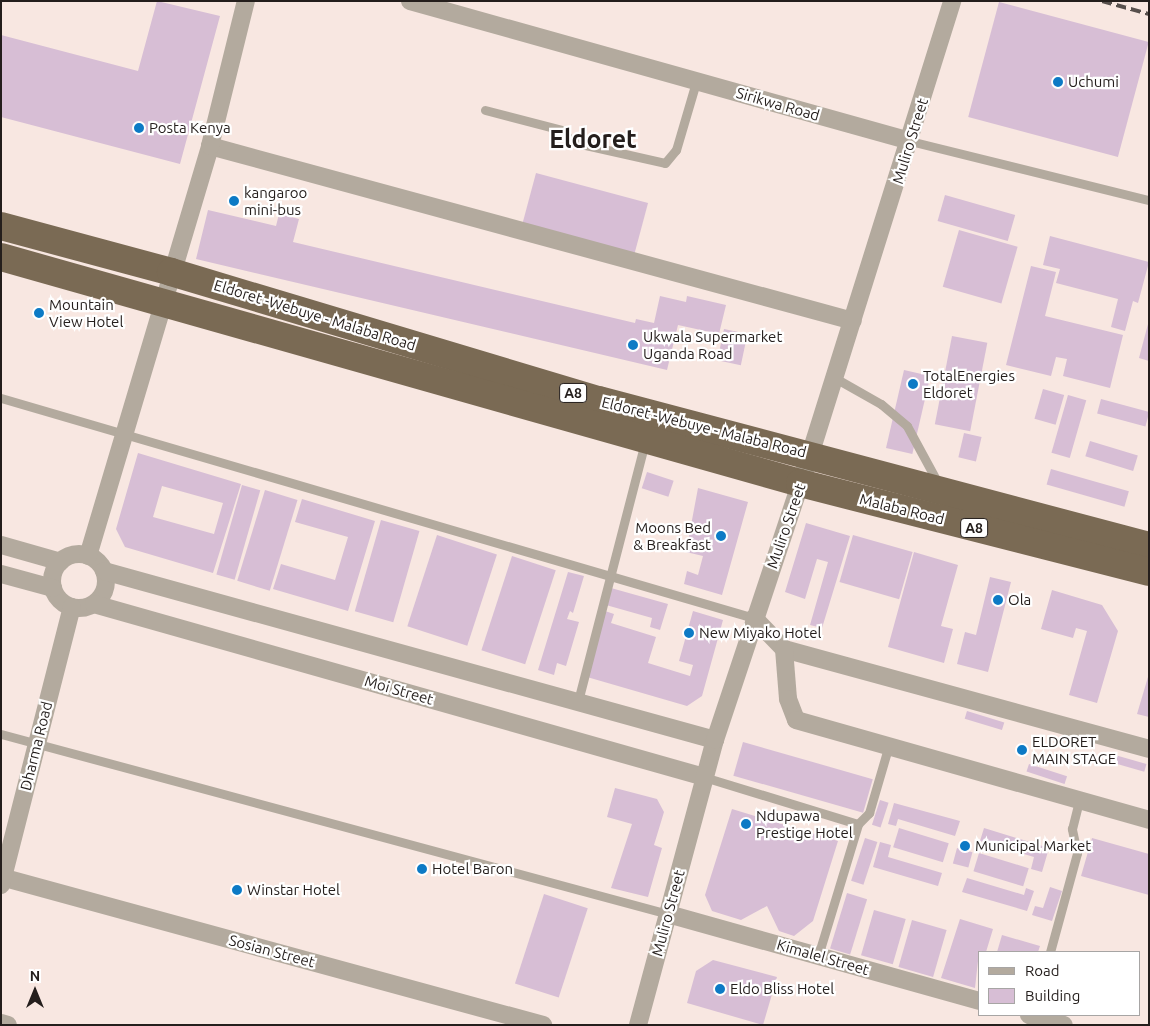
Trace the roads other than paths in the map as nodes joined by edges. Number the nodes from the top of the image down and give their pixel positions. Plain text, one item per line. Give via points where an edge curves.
1 (246, 1) edge
2 (410, 1) edge
3 (952, 1) edge
4 (696, 82) junction
5 (486, 110) dead end
6 (910, 141) junction
7 (210, 146) junction
8 (1149, 200) edge
9 (1, 226) edge
10 (1, 258) edge
11 (171, 272) junction
12 (162, 303) junction
13 (853, 320) junction
14 (835, 378) junction
15 (1, 398) edge
16 (126, 433) junction
17 (646, 439) junction
18 (810, 455) junction
19 (800, 483) junction
20 (942, 491) junction
21 (1, 546) edge
22 (1149, 546) edge
23 (88, 556) junction
24 (60, 562) junction
25 (104, 571) junction
26 (1149, 572) edge
27 (1, 574) edge
28 (610, 577) junction
29 (53, 588) junction
30 (94, 604) junction
31 (72, 607) junction
32 (754, 618) junction
33 (784, 649) junction
34 (578, 701) junction
35 (1, 734) edge
36 (714, 740) junction
37 (36, 744) junction
38 (888, 748) junction
39 (1149, 749) edge
40 (704, 777) junction
41 (1079, 801) junction
42 (1149, 820) edge
43 (858, 824) junction
44 (2, 880) edge
45 (668, 914) junction
46 (1050, 951) edge
47 (818, 956) junction
48 (978, 1001) edge
49 (1035, 1016) edge
50 (1, 1023) edge
51 (8, 1025) edge
52 (543, 1025) edge
53 (638, 1025) edge
54 (1064, 1025) edge

1 - 7 street
2 - 4 street, Sirikwa Road
3 - 6 street, Muliro Street
4 - 5 lane via 676,150 665,163 572,142 562,130
4 - 6 street, Sirikwa Road
6 - 8 lane, Sirikwa Road
6 - 13 street, Muliro Street
7 - 11 street
7 - 13 street
9 - 11 highway, Eldoret -Webuye - Malaba Road / A8
10 - 12 highway, Eldoret -Webuye - Malaba Road / A8
11 - 12 street
11 - 18 highway, Eldoret -Webuye - Malaba Road / A8 via 599,400
12 - 16 street
12 - 17 highway, Eldoret -Webuye - Malaba Road / A8
13 - 14 street, Muliro Street
14 - 18 street, Muliro Street
14 - 20 lane via 881,404 907,426 930,462
15 - 16 lane
16 - 23 street
16 - 28 lane
17 - 19 highway, Eldoret -Webuye - Malaba Road / A8
17 - 28 lane
18 - 19 street, Muliro Street
18 - 20 highway, Eldoret -Webuye - Malaba Road / A8
19 - 26 highway, Malaba Road / A8
19 - 32 street, Muliro Street
20 - 22 highway, Eldoret -Webuye - Malaba Road / A8
21 - 24 street
23 - 24 street via 74,555
23 - 25 street
24 - 29 street via 53,574
25 - 30 street via 105,589
25 - 34 street
27 - 29 street
28 - 32 lane
28 - 34 lane
29 - 31 street via 60,600
30 - 31 street
30 - 40 street, Moi Street
31 - 37 street, Dharma Road
32 - 33 street
32 - 36 street, Muliro Street
33 - 38 street via 788,699 796,720
33 - 39 street
34 - 36 street
35 - 37 lane
36 - 40 street, Muliro Street
37 - 44 street, Dharma Road
37 - 45 lane
38 - 41 street
38 - 43 lane via 869,813
40 - 43 lane
40 - 45 street, Muliro Street
41 - 42 street
41 - 46 lane via 1072,829 1077,853
43 - 47 lane
44 - 52 street, Sosian Street
45 - 47 street, Kimalel Street
45 - 53 street, Muliro Street
47 - 48 street, Kimalel Street
49 - 54 street
50 - 51 street

